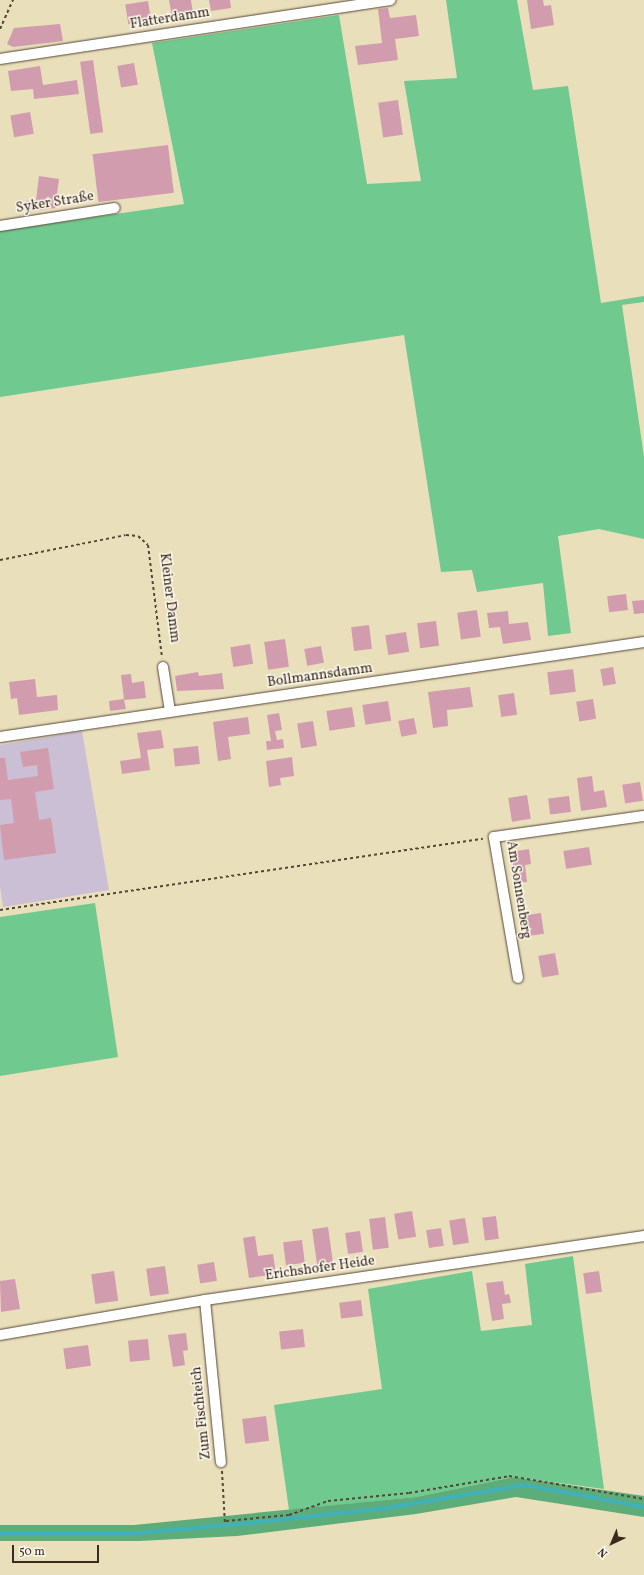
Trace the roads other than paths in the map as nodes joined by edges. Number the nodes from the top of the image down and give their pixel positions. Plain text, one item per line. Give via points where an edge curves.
1 (391, 0) edge
2 (0, 59) edge
3 (115, 208) dead end
4 (0, 226) edge
5 (644, 642) edge
6 (163, 667) road end
7 (170, 711) junction
8 (0, 737) edge
9 (644, 816) edge
10 (518, 978) dead end
11 (644, 1236) edge
12 (205, 1300) junction
13 (0, 1335) edge
14 (221, 1462) road end

1 - 2 street, Flatterdamm
3 - 4 street, Syker Straße
5 - 7 street, Bollmannsdamm
6 - 7 street
7 - 8 street, Bollmannsdamm
9 - 10 street, Am Sonnenberg via 494,837
11 - 12 street, Erichshofer Heide
12 - 13 street, Erichshofer Heide
12 - 14 street, Zum Fischteich

